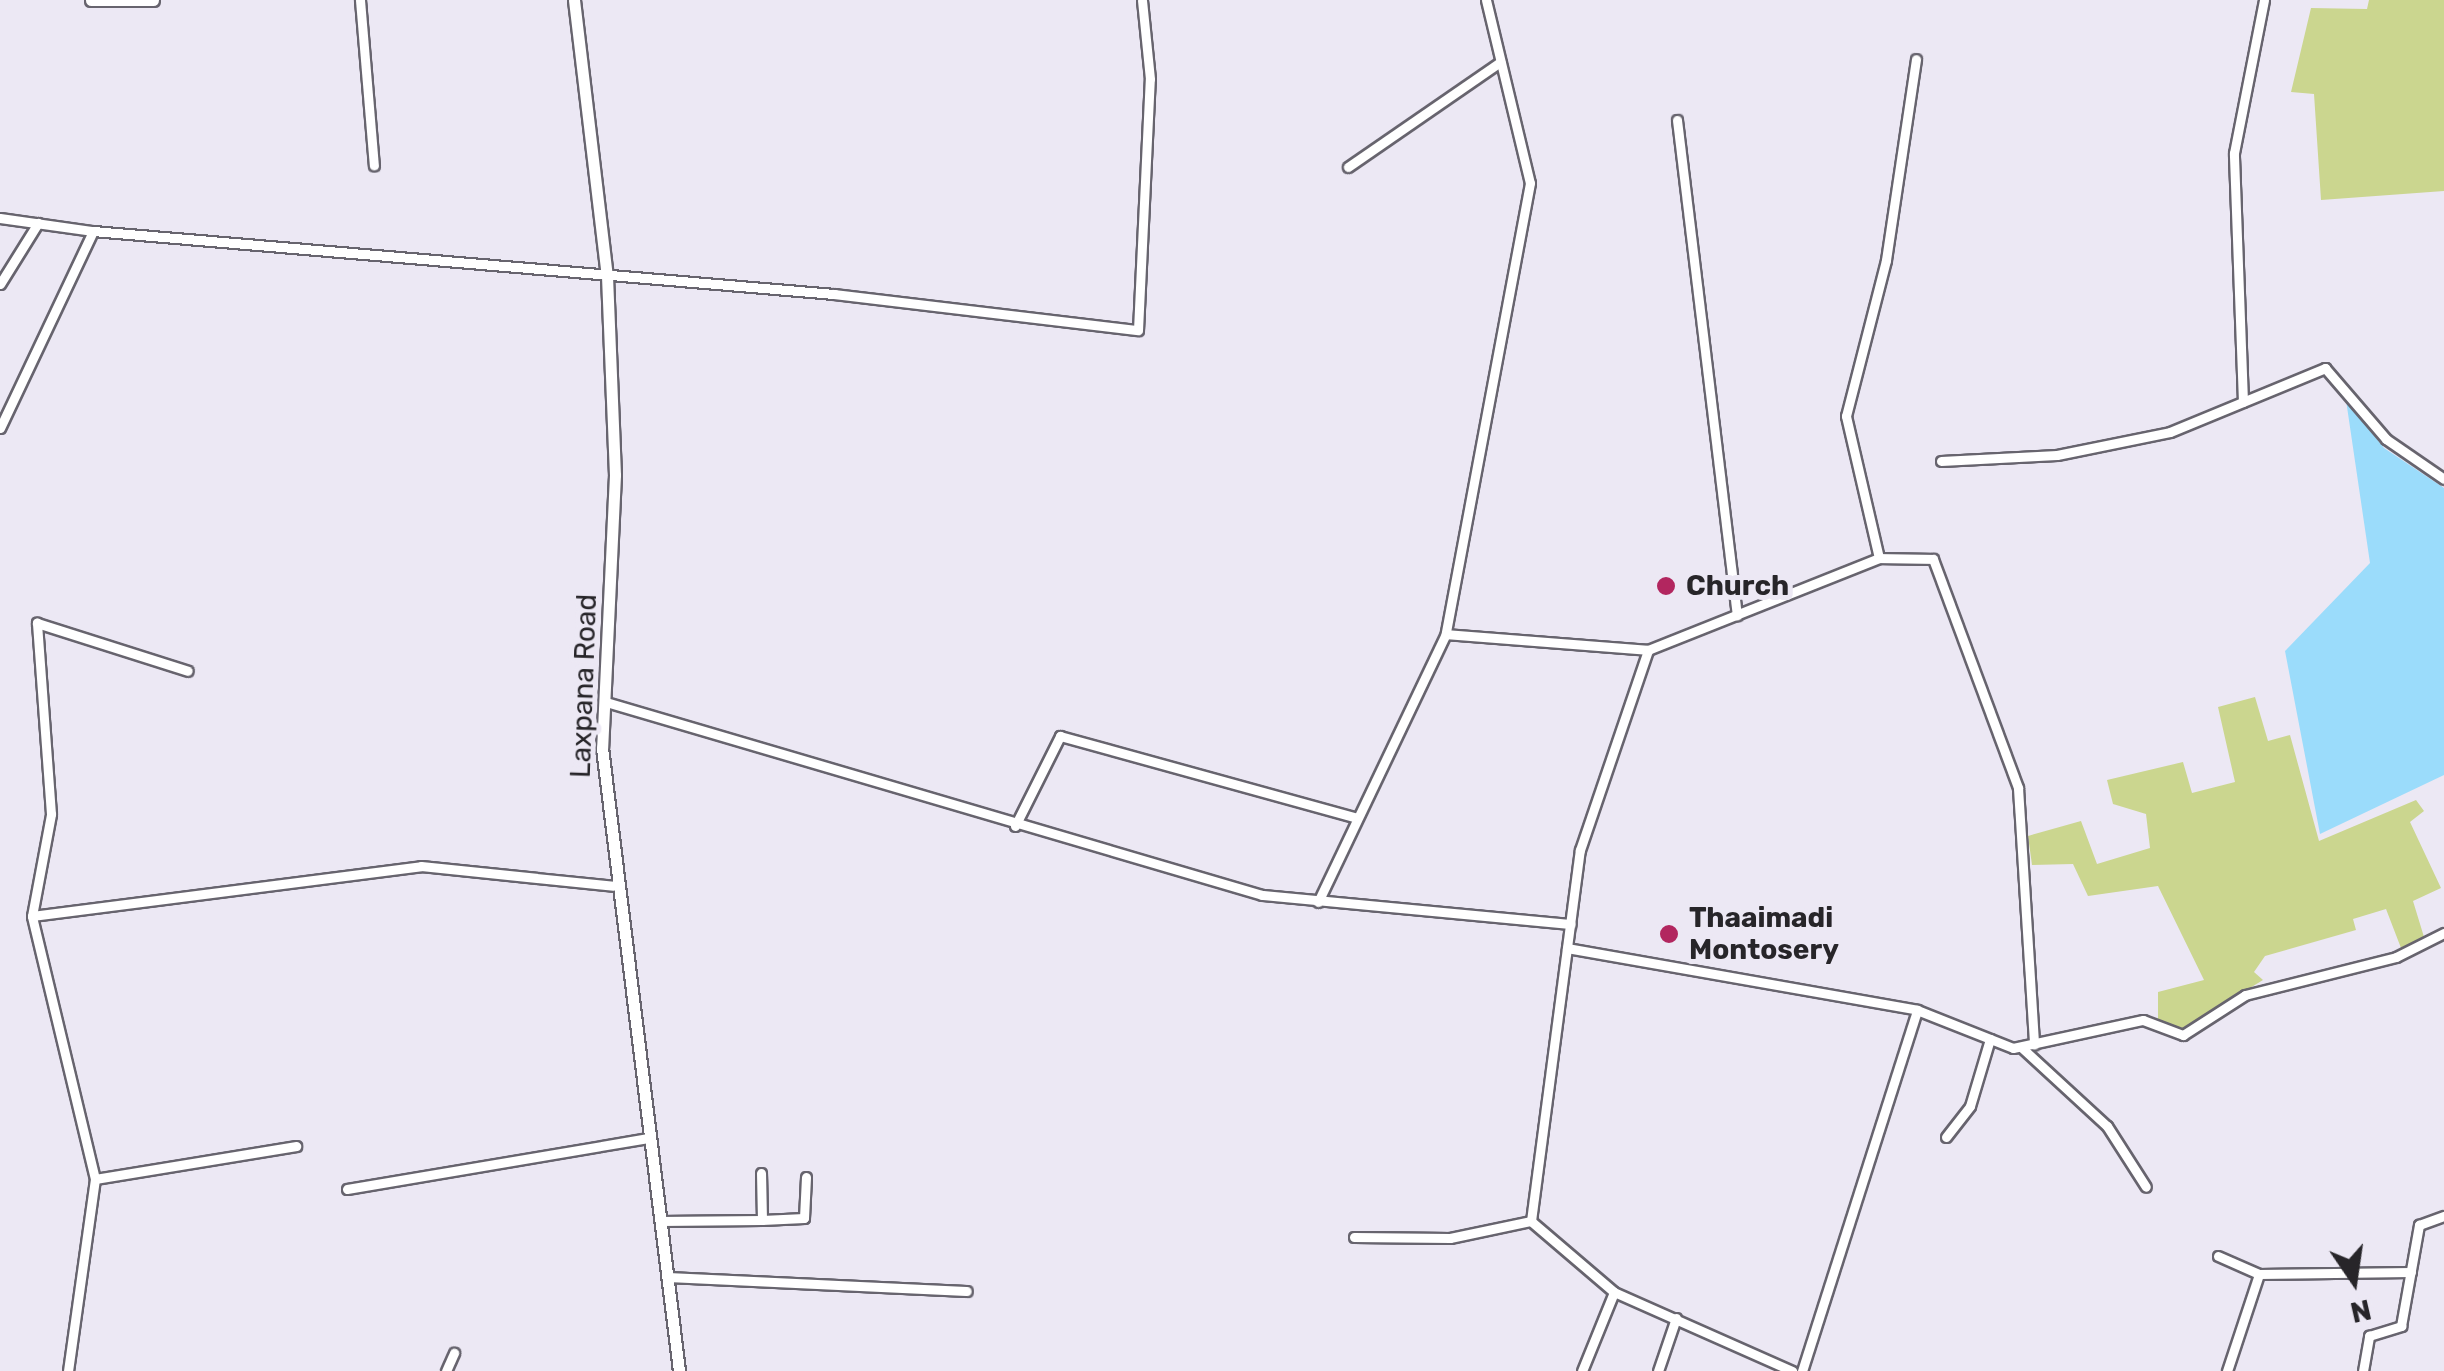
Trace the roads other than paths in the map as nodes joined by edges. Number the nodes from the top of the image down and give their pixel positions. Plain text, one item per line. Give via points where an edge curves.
1 (91, 0) edge
2 (153, 0) edge
3 (360, 0) edge
4 (574, 0) edge
5 (1142, 0) edge
6 (1486, 0) edge
7 (2264, 0) edge
8 (1916, 60) dead end
9 (1500, 62) junction
10 (1677, 120) dead end
11 (374, 166) dead end
12 (1348, 168) dead end
13 (0, 218) edge
14 (38, 223) junction
15 (93, 231) junction
16 (608, 276) junction
17 (0, 284) edge
18 (2243, 402) junction
19 (0, 428) edge
20 (1942, 461) dead end
21 (2444, 479) edge
22 (1879, 558) junction
23 (1737, 615) junction
24 (1446, 634) junction
25 (1648, 650) junction
26 (188, 671) dead end
27 (606, 702) junction
28 (1357, 818) junction
29 (1014, 826) junction
30 (613, 886) junction
31 (1318, 902) junction
32 (32, 916) junction
33 (1571, 924) junction
34 (2444, 933) edge
35 (1567, 948) junction
36 (1918, 1010) junction
37 (1990, 1039) junction
38 (2034, 1044) junction
39 (2020, 1047) junction
40 (1946, 1137) dead end
41 (650, 1138) junction
42 (296, 1146) dead end
43 (761, 1174) dead end
44 (806, 1177) dead end
45 (95, 1179) junction
46 (2146, 1187) dead end
47 (347, 1189) dead end
48 (2444, 1216) edge
49 (762, 1220) junction
50 (660, 1221) junction
51 (1530, 1221) junction
52 (1354, 1236) dead end
53 (2218, 1256) dead end
54 (2411, 1272) junction
55 (2260, 1274) junction
56 (668, 1277) junction
57 (967, 1291) dead end
58 (1614, 1292) junction
59 (1676, 1318) junction
60 (454, 1353) dead end
61 (68, 1371) edge
62 (446, 1371) edge
63 (679, 1371) edge
64 (1582, 1371) edge
65 (1658, 1371) edge
66 (1792, 1371) edge
67 (1802, 1371) edge
68 (2227, 1371) edge
69 (2362, 1371) edge

1 - 2 street
3 - 11 street
4 - 16 street, Laxpana Road
5 - 16 street via 1150,80 1138,330
6 - 9 street
7 - 18 street via 2234,153
8 - 22 street via 1886,260 1846,416
9 - 12 street
9 - 24 street via 1530,183
10 - 23 street
13 - 14 street
14 - 15 street
14 - 17 street
15 - 16 street
15 - 19 street
16 - 27 street, Laxpana Road via 615,475
18 - 20 street via 2170,432 2056,455
18 - 21 street via 2325,368 2386,439
22 - 23 street
22 - 38 street via 1933,560 2018,788
23 - 25 street
24 - 25 street
24 - 28 street
25 - 33 street via 1580,850
26 - 32 street via 38,624 51,814
27 - 29 street
27 - 30 street, Laxpana Road
28 - 29 street via 1060,736
28 - 31 street
29 - 31 street via 1262,895
30 - 32 street via 421,866
30 - 41 street, Laxpana Road
31 - 33 street
32 - 45 street
33 - 35 street
34 - 38 street via 2396,957 2244,995 2183,1035 2142,1020
35 - 36 street
35 - 51 street
36 - 37 street
36 - 67 street
37 - 39 street
37 - 40 street via 1970,1106
38 - 39 street
39 - 46 street via 2107,1126
41 - 47 street
41 - 50 street, Laxpana Road
42 - 45 street
43 - 49 street
44 - 49 street via 804,1218
45 - 61 street
48 - 54 street via 2420,1225
49 - 50 street
50 - 56 street, Laxpana Road
51 - 52 street via 1450,1238
51 - 58 street
53 - 55 street
54 - 55 street
54 - 69 street via 2401,1326 2369,1336
55 - 68 street
56 - 57 street
56 - 63 street, Laxpana Road
58 - 59 street
58 - 64 street
59 - 65 street
59 - 66 street
60 - 62 street

